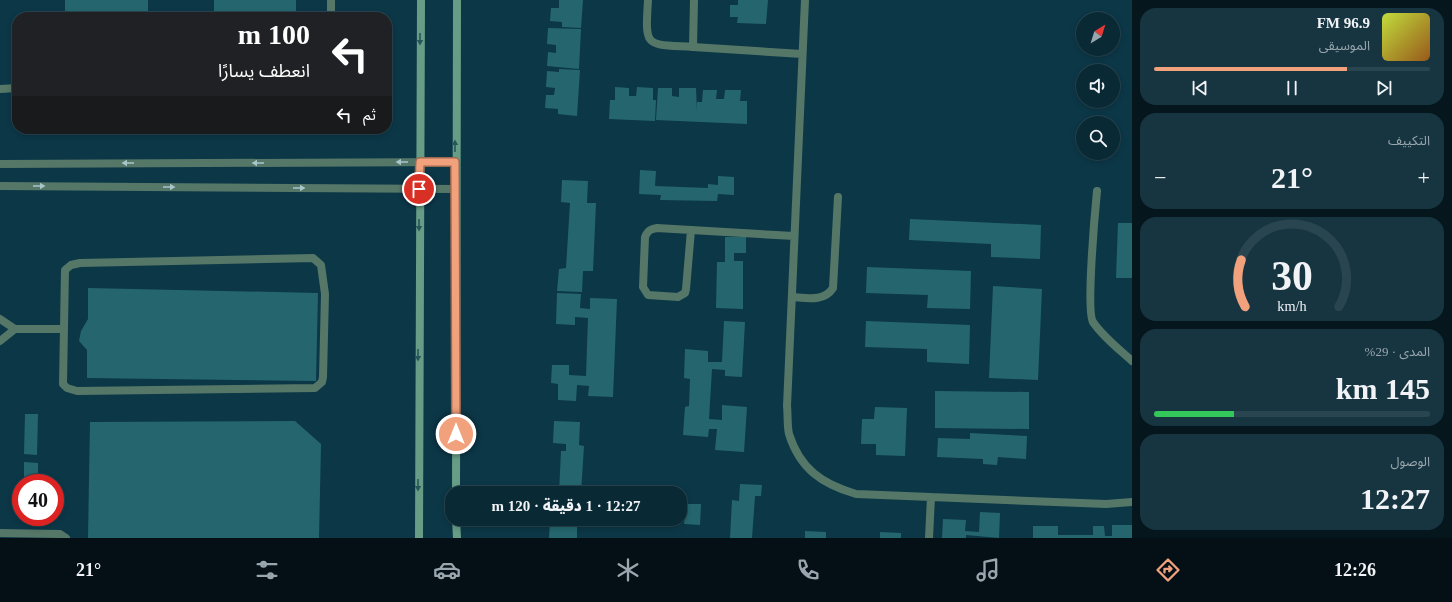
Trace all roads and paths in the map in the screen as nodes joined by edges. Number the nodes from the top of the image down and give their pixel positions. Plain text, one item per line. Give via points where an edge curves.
1 (331, 0) edge
2 (421, 0) edge
3 (457, 0) edge
4 (648, 0) edge
5 (694, 0) edge
6 (805, 0) edge
7 (331, 12) edge
8 (693, 47) junction
9 (802, 54) junction
10 (12, 88) edge
11 (0, 89) edge
12 (420, 162) junction
13 (455, 162) junction
14 (0, 164) edge
15 (0, 186) edge
16 (419, 189) junction
17 (455, 189) junction
18 (1096, 191) dead end
19 (838, 197) dead end
20 (691, 230) junction
21 (794, 236) junction
22 (792, 297) junction
23 (0, 319) edge
24 (15, 328) junction
25 (63, 329) junction
26 (0, 341) edge
27 (1132, 361) edge
28 (456, 486) edge
29 (930, 497) junction
30 (1132, 502) edge
31 (456, 526) edge
32 (0, 533) edge
33 (66, 538) edge
34 (418, 538) edge
35 (456, 538) edge
36 (929, 538) edge

1 - 7 street
2 -> 12 street
13 -> 3 street
4 - 8 street via 646,29 651,42
5 - 8 street
6 - 9 street
8 - 9 street
9 - 21 street
10 - 11 street
12 - 13 street
12 -> 14 street
12 - 16 street
13 - 17 street
15 -> 16 street
16 - 17 street
16 -> 34 street
17 - 28 street
18 - 27 street via 1090,297 1092,321
19 - 22 street via 833,288 829,295 822,298
20 - 20 street via 657,228 647,232 643,287 648,295 678,297 685,293
20 - 21 street
21 - 22 street
22 - 29 street via 787,406 789,432 799,457 814,475 834,487 856,494
23 - 24 street
24 - 25 street
24 - 26 street
25 - 25 street via 65,270 75,263 313,258 321,265 324,294 323,377 319,386 315,388 72,390 67,388 62,378
29 - 30 street via 1106,504
29 - 36 street
31 - 35 street
32 - 33 street via 60,534

